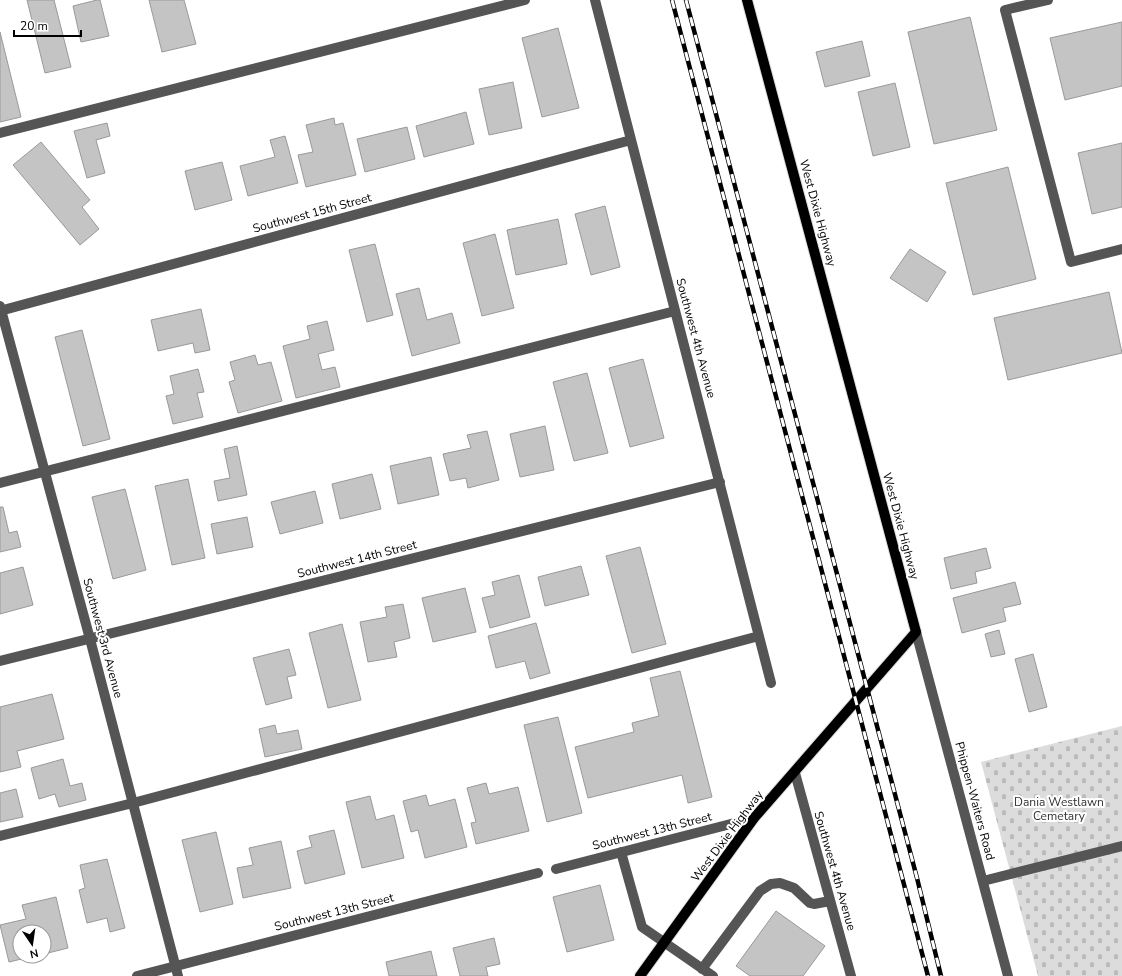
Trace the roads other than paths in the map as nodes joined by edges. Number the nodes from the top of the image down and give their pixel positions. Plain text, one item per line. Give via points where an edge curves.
1 (525, 0) edge
2 (595, 0) edge
3 (747, 0) edge
4 (1048, 0) edge
5 (0, 133) edge
6 (631, 140) junction
7 (1122, 249) edge
8 (0, 309) edge
9 (675, 311) junction
10 (44, 472) junction
11 (720, 482) junction
12 (0, 483) edge
13 (916, 632) junction
14 (759, 636) junction
15 (90, 639) junction
16 (0, 661) edge
17 (771, 683) dead end
18 (795, 773) junction
19 (133, 803) junction
20 (754, 818) junction
21 (0, 836) edge
22 (1122, 846) edge
23 (621, 852) junction
24 (556, 869) dead end
25 (538, 873) dead end
26 (983, 881) junction
27 (830, 901) junction
28 (664, 942) junction
29 (176, 966) junction
30 (702, 969) junction
31 (137, 976) edge
32 (178, 976) edge
33 (640, 976) edge
34 (713, 976) edge
35 (851, 976) edge
36 (1008, 976) edge

1 - 5 street
2 - 6 street, Southwest 4th Avenue
3 - 13 main road, West Dixie Highway
4 - 7 street via 1005,10 1071,262
6 - 8 street, Southwest 15th Street
6 - 9 street, Southwest 4th Avenue
8 - 10 street, Southwest 3rd Avenue
9 - 10 street
9 - 11 street, Southwest 4th Avenue
10 - 12 street
10 - 15 street, Southwest 3rd Avenue
11 - 14 street, Southwest 4th Avenue
11 - 15 street, Southwest 14th Street
13 - 18 main road, West Dixie Highway
13 - 26 street, Phippen-Waiters Road
14 - 17 street, Southwest 4th Avenue
14 - 19 street
15 - 16 street, Southwest 14th Street
15 - 19 street, Southwest 3rd Avenue
18 - 20 main road, West Dixie Highway
18 - 27 street, Southwest 4th Avenue
19 - 21 street
19 - 29 street, Southwest 3rd Avenue
20 - 23 street, Southwest 13th Street
20 - 28 main road, West Dixie Highway
22 - 26 street
23 - 24 street, Southwest 13th Street
23 - 28 street via 642,927
25 - 29 street, Southwest 13th Street
26 - 36 street, Phippen-Waiters Road
27 - 30 street via 810,903 794,888 780,883 771,884 760,891
27 - 35 street, Southwest 4th Avenue
28 - 30 street
28 - 33 main road, West Dixie Highway
29 - 31 street, Southwest 13th Street
29 - 32 street, Southwest 3rd Avenue
30 - 34 street

